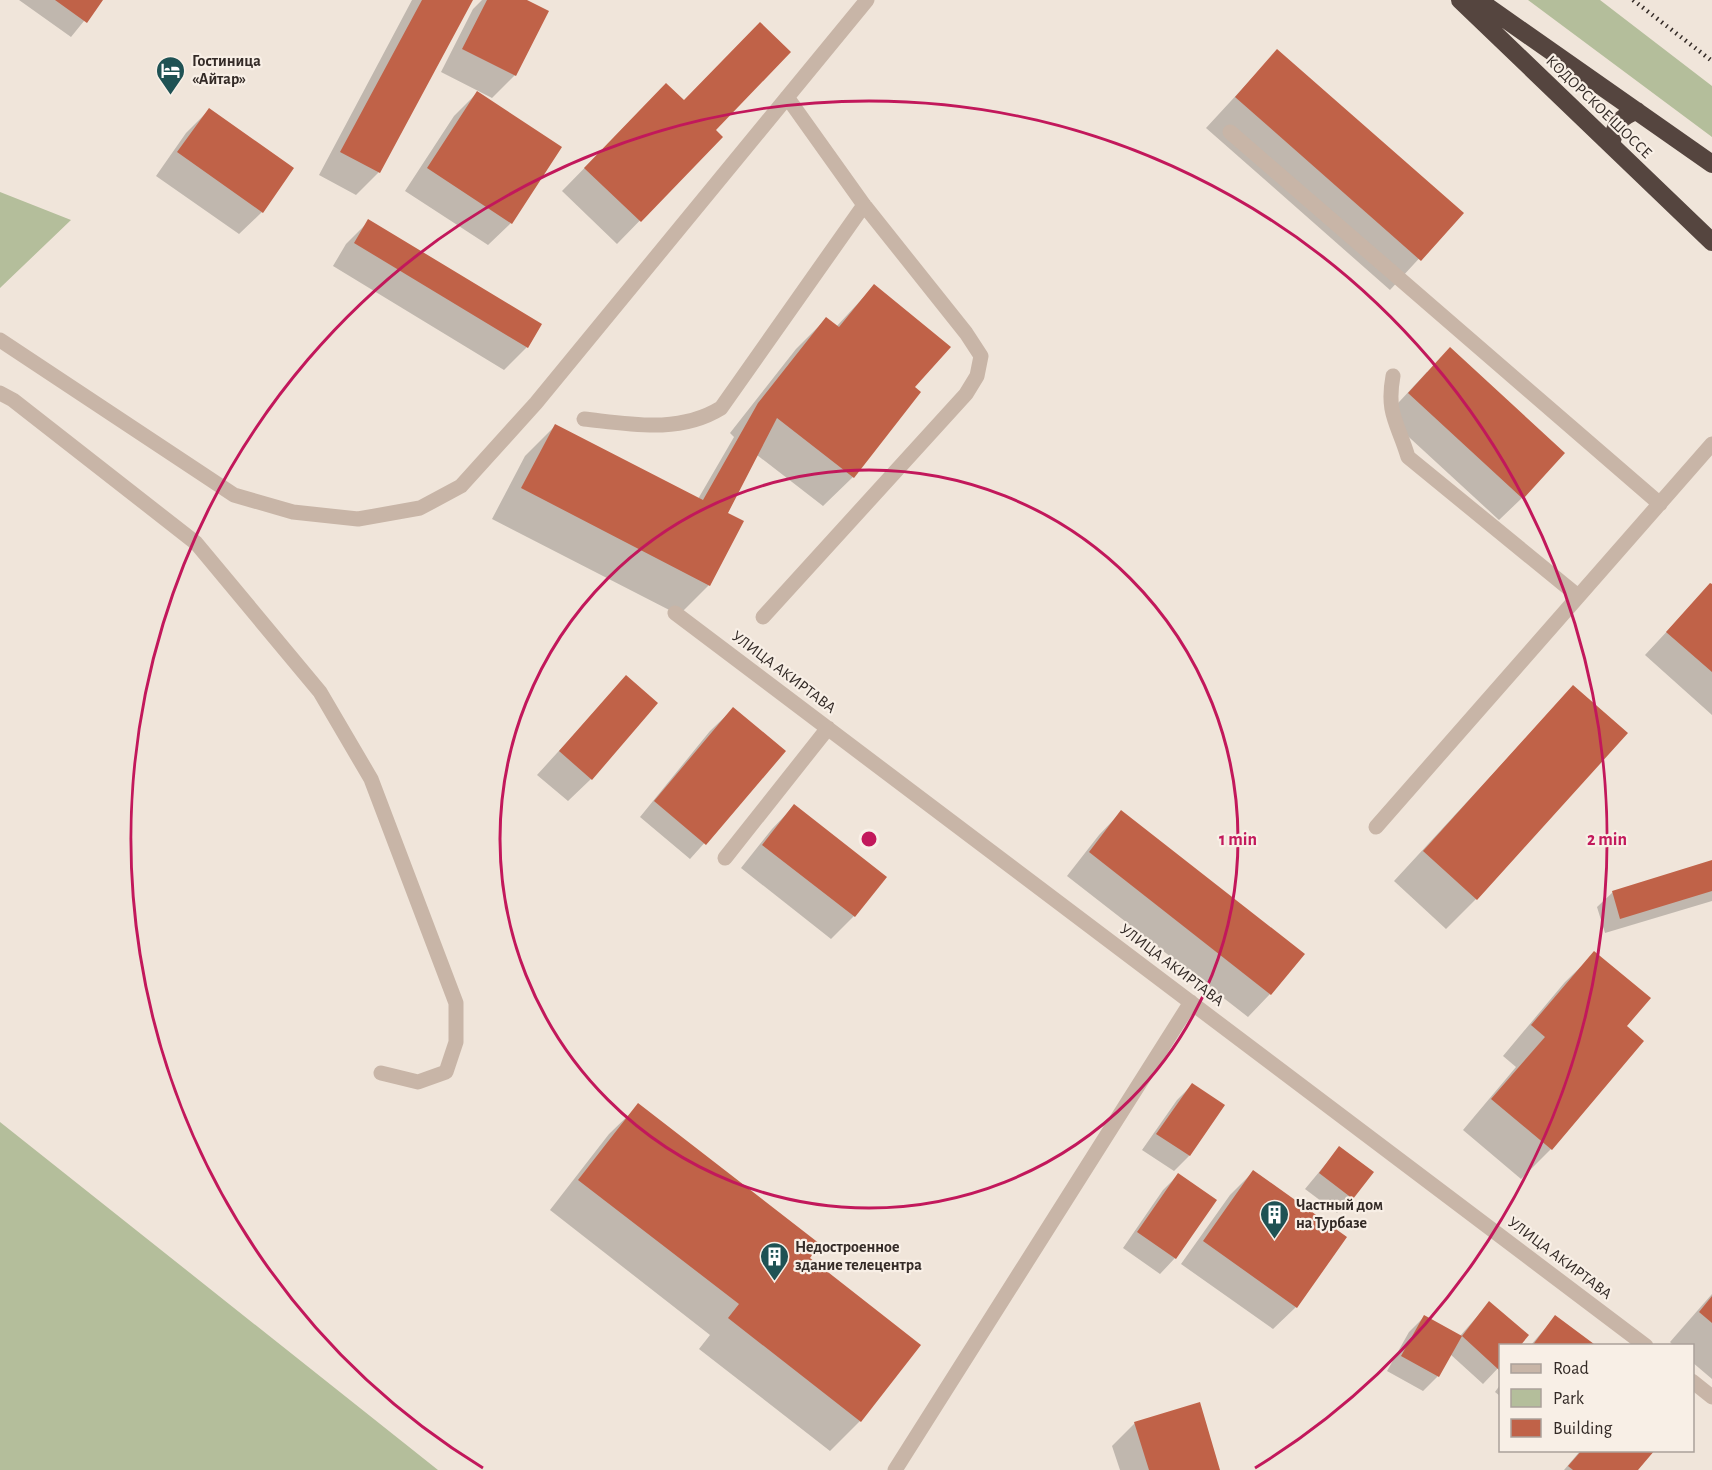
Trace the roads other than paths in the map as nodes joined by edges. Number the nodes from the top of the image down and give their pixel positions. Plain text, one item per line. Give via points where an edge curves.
1 (867, 0) edge
2 (1460, 0) edge
3 (1478, 0) edge
4 (787, 98) junction
5 (1637, 111) junction
6 (1230, 132) dead end
7 (1611, 145) junction
8 (1712, 164) edge
9 (864, 205) junction
10 (1712, 242) edge
11 (0, 340) edge
12 (1392, 376) dead end
13 (0, 393) edge
14 (584, 419) dead end
15 (1712, 444) edge
16 (1660, 504) junction
17 (1578, 597) junction
18 (675, 613) dead end
19 (763, 618) dead end
20 (828, 728) junction
21 (1376, 826) dead end
22 (725, 858) dead end
23 (1191, 1002) junction
24 (381, 1074) dead end
25 (1643, 1344) edge
26 (1694, 1383) edge
27 (1712, 1397) edge
28 (895, 1470) edge

1 - 4 street
2 - 7 highway, КОДОРСКОЕ ШОССЕ
3 - 5 highway, КОДОРСКОЕ ШОССЕ
4 - 9 street
4 - 11 street via 536,403 461,486 420,508 358,519 293,512 234,495
5 - 7 highway via 1624,115 1616,125
5 - 8 highway, КОДОРСКОЕ ШОССЕ
6 - 16 street
7 - 10 highway, КОДОРСКОЕ ШОССЕ
9 - 14 street via 721,408 702,420 671,425
9 - 19 street via 966,333 981,356 977,376 966,394
12 - 17 street via 1391,417 1408,457
13 - 24 street via 196,543 320,692 371,779 456,1003 456,1042 446,1072 418,1082
15 - 16 street
16 - 17 street
17 - 21 street
18 - 20 street, УЛИЦА АКИРТАВА
20 - 22 street
20 - 23 street, УЛИЦА АКИРТАВА
23 - 25 street, УЛИЦА АКИРТАВА
23 - 28 street
26 - 27 street

